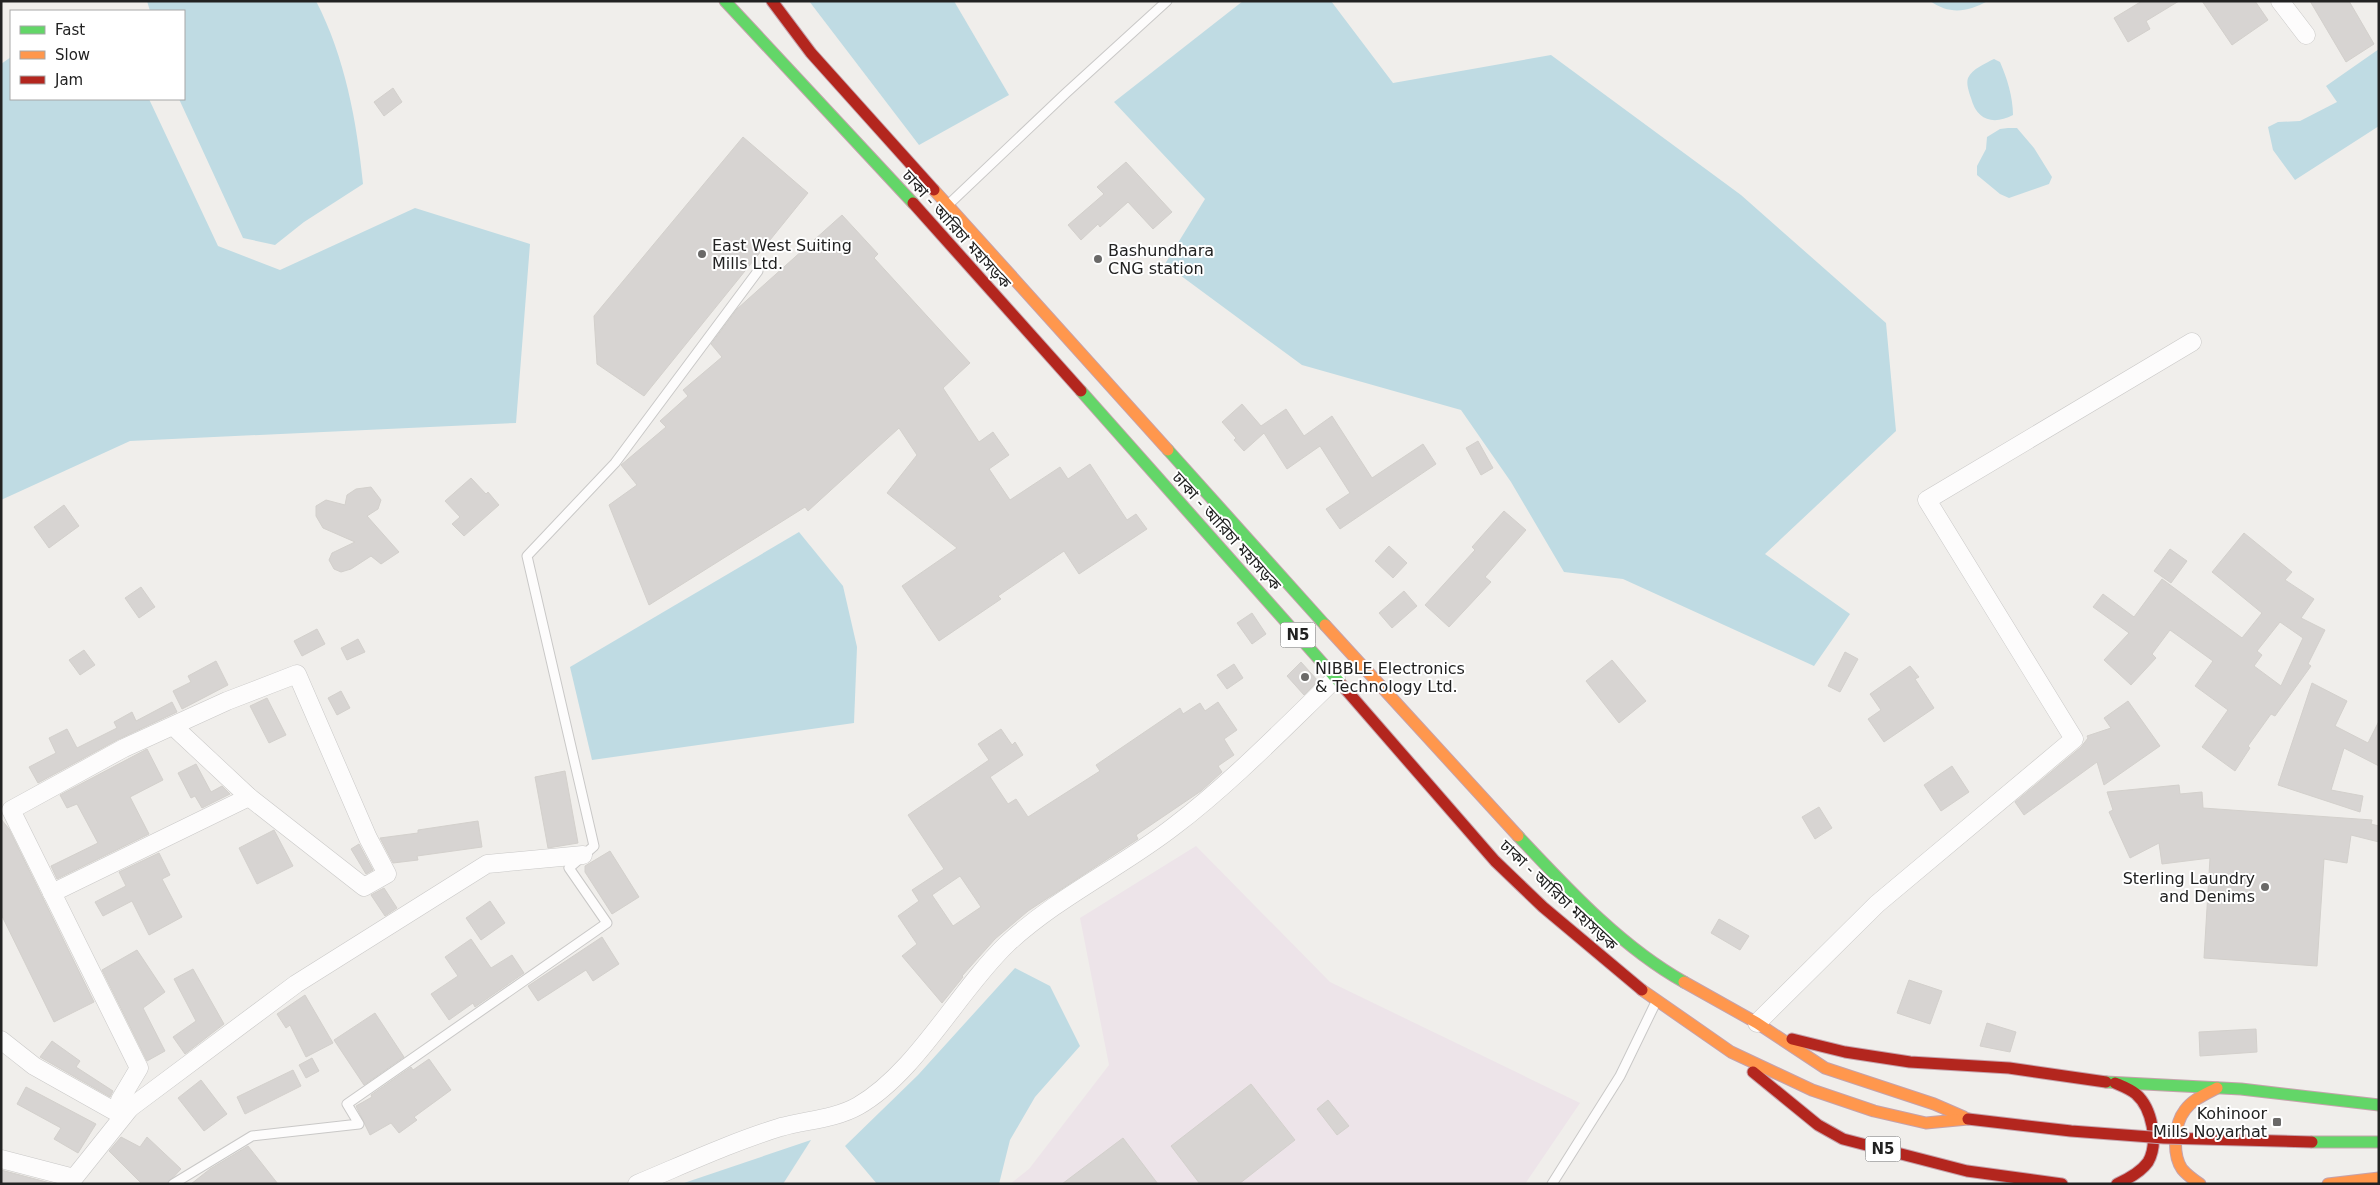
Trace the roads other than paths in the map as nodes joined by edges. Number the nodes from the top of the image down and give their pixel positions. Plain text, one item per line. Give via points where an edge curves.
1 (725, 1) edge
2 (772, 1) edge
3 (1167, 1) edge
4 (2280, 1) edge
5 (2306, 35) dead end
6 (949, 205) junction
7 (758, 271) dead end
8 (2192, 342) dead end
9 (1336, 678) junction
10 (173, 726) junction
11 (249, 797) junction
12 (583, 855) junction
13 (52, 893) junction
14 (1656, 1002) junction
15 (1757, 1024) junction
16 (1772, 1033) junction
17 (1, 1040) edge
18 (1732, 1052) junction
19 (2115, 1083) junction
20 (2217, 1088) junction
21 (2378, 1101) edge
22 (127, 1112) junction
23 (1968, 1119) junction
24 (2379, 1142) edge
25 (1, 1159) edge
26 (2379, 1178) edge
27 (173, 1184) edge
28 (637, 1184) edge
29 (1552, 1184) edge
30 (2062, 1184) edge
31 (2117, 1184) edge
32 (2200, 1184) edge
33 (2329, 1184) edge

1 - 9 highway, ঢাকা - আরিচা মহাসড়ক / N5 via 931,222
2 - 6 highway, N5 via 811,53
3 - 6 lane
4 - 5 street
6 - 15 highway, N5 via 1399,708 1568,889 1620,936 1674,976
7 - 12 lane via 615,463 528,556 594,846
8 - 15 street via 1927,500 2074,739 1877,904
9 - 14 highway, ঢাকা - আরিচা মহাসড়ক / N5 via 1495,861 1543,908
9 - 28 street via 1203,804 1006,945 972,982 920,1049 857,1106 765,1133
10 - 11 street
10 - 11 street via 297,674 368,838 387,874 364,887
10 - 13 street via 124,748 11,810
11 - 13 street
12 - 22 street via 487,864 296,984
12 - 27 lane via 569,868 607,924 347,1104 358,1124 252,1136
13 - 22 street via 139,1068 120,1100
14 - 18 highway, ঢাকা - আরিচা মহাসড়ক / N5
14 - 29 lane via 1620,1076
15 - 16 highway, N5
16 - 19 highway via 1800,1042 1882,1058 2009,1068
16 - 23 highway, N5 via 1825,1068 1934,1104
17 - 22 street via 34,1066
18 - 23 highway, ঢাকা - আরিচা মহাসড়ক / N5 via 1812,1090 1874,1111 1926,1122
18 - 30 highway, ঢাকা - আরিচা মহাসড়ক / N5 via 1781,1097 1843,1139 1967,1171
19 - 20 highway
19 - 31 highway via 2136,1094 2146,1106 2152,1139 2150,1157 2142,1169
20 - 21 highway
20 - 32 highway via 2196,1099 2178,1125 2179,1162
22 - 25 street via 74,1178
23 - 24 highway, N5, bridge via 2071,1132 2164,1138
26 - 33 highway

